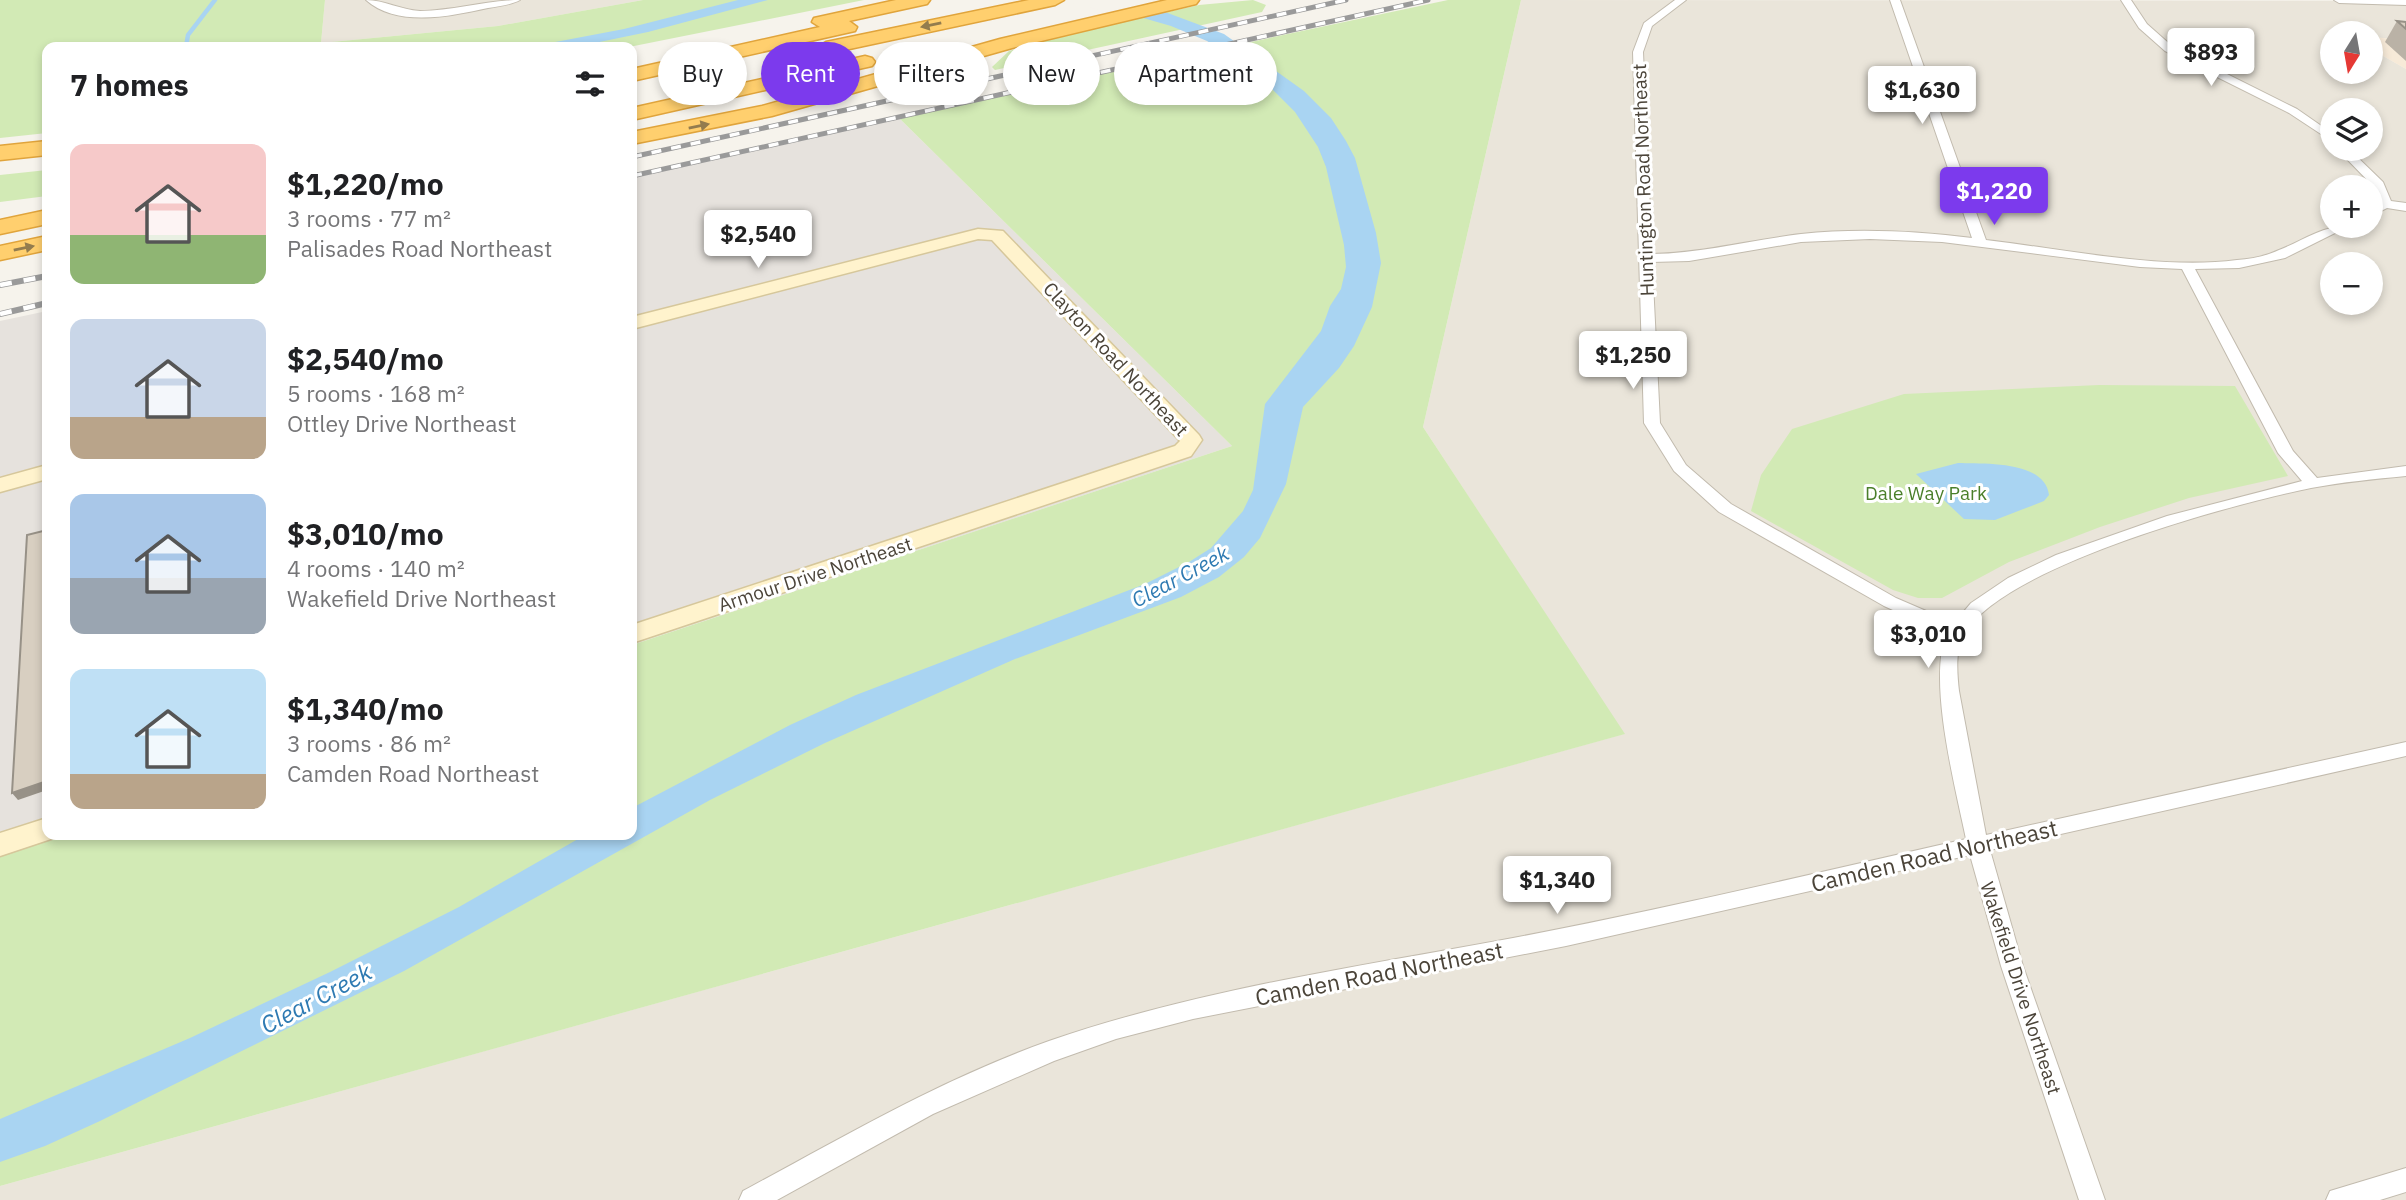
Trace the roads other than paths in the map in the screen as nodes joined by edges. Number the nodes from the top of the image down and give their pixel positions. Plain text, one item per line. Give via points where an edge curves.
1 (371, 0) edge
2 (515, 0) edge
3 (921, 0) edge
4 (1055, 0) edge
5 (1149, 0) edge
6 (1190, 0) edge
7 (1681, 0) edge
8 (1895, 0) edge
9 (2126, 0) edge
10 (2339, 0) edge
11 (2406, 2) edge
12 (947, 3) dead end
13 (637, 62) edge
14 (637, 74) edge
15 (637, 89) edge
16 (637, 113) edge
17 (2320, 130) edge
18 (637, 137) edge
19 (42, 139) edge
20 (0, 143) edge
21 (42, 149) edge
22 (0, 153) edge
23 (42, 160) edge
24 (2355, 161) edge
25 (0, 162) edge
26 (2385, 204) joint
27 (2406, 207) edge
28 (42, 211) edge
29 (42, 218) edge
30 (0, 219) edge
31 (0, 227) edge
32 (2320, 237) edge
33 (1980, 242) junction
34 (42, 244) edge
35 (0, 253) edge
36 (1646, 258) junction
37 (2187, 266) junction
38 (637, 322) edge
39 (2406, 471) edge
40 (42, 473) edge
41 (2313, 483) junction
42 (0, 485) edge
43 (998, 513) joint
44 (1956, 631) junction
45 (637, 633) edge
46 (2406, 749) edge
47 (42, 831) edge
48 (0, 845) edge
49 (1977, 845) junction
50 (2406, 1180) edge
51 (751, 1200) edge
52 (2092, 1200) edge
53 (2339, 1200) edge

1 - 2 street via 383,8 422,13
3 - 13 highway
4 -> 15 highway
5 - 16 highway
18 -> 6 highway via 765,112 951,58
7 - 36 street, Huntington Road Northeast via 1648,25 1638,52
8 - 33 street
9 - 17 street via 2143,26 2169,49 2293,111
10 - 11 street
12 - 14 highway
19 - 20 highway
21 - 22 highway
23 - 25 highway
24 - 26 street via 2379,185
26 - 27 street
28 - 30 highway
29 - 31 highway
32 - 37 street via 2263,260
33 - 36 street via 1835,236 1768,242 1689,257
33 - 37 street
35 -> 34 highway
36 - 44 street, Huntington Road Northeast via 1652,423 1680,468 1701,490 1751,525 1890,602
37 - 41 street via 2286,453
38 - 43 street, Clayton Road Northeast via 978,234 1002,238 1191,440 1183,451
39 - 41 street, Wakefield Drive Northeast
40 - 42 street
41 - 44 street, Wakefield Drive Northeast via 2188,515 2061,559 1989,595
43 - 45 street, Armour Drive Northeast
44 - 49 street, Wakefield Drive Northeast via 1948,679
46 - 49 street, Camden Road Northeast
47 - 48 street
49 - 51 street, Camden Road Northeast via 1116,1029 1048,1052 924,1106
49 - 52 street, Wakefield Drive Northeast via 2021,995
50 - 53 street

